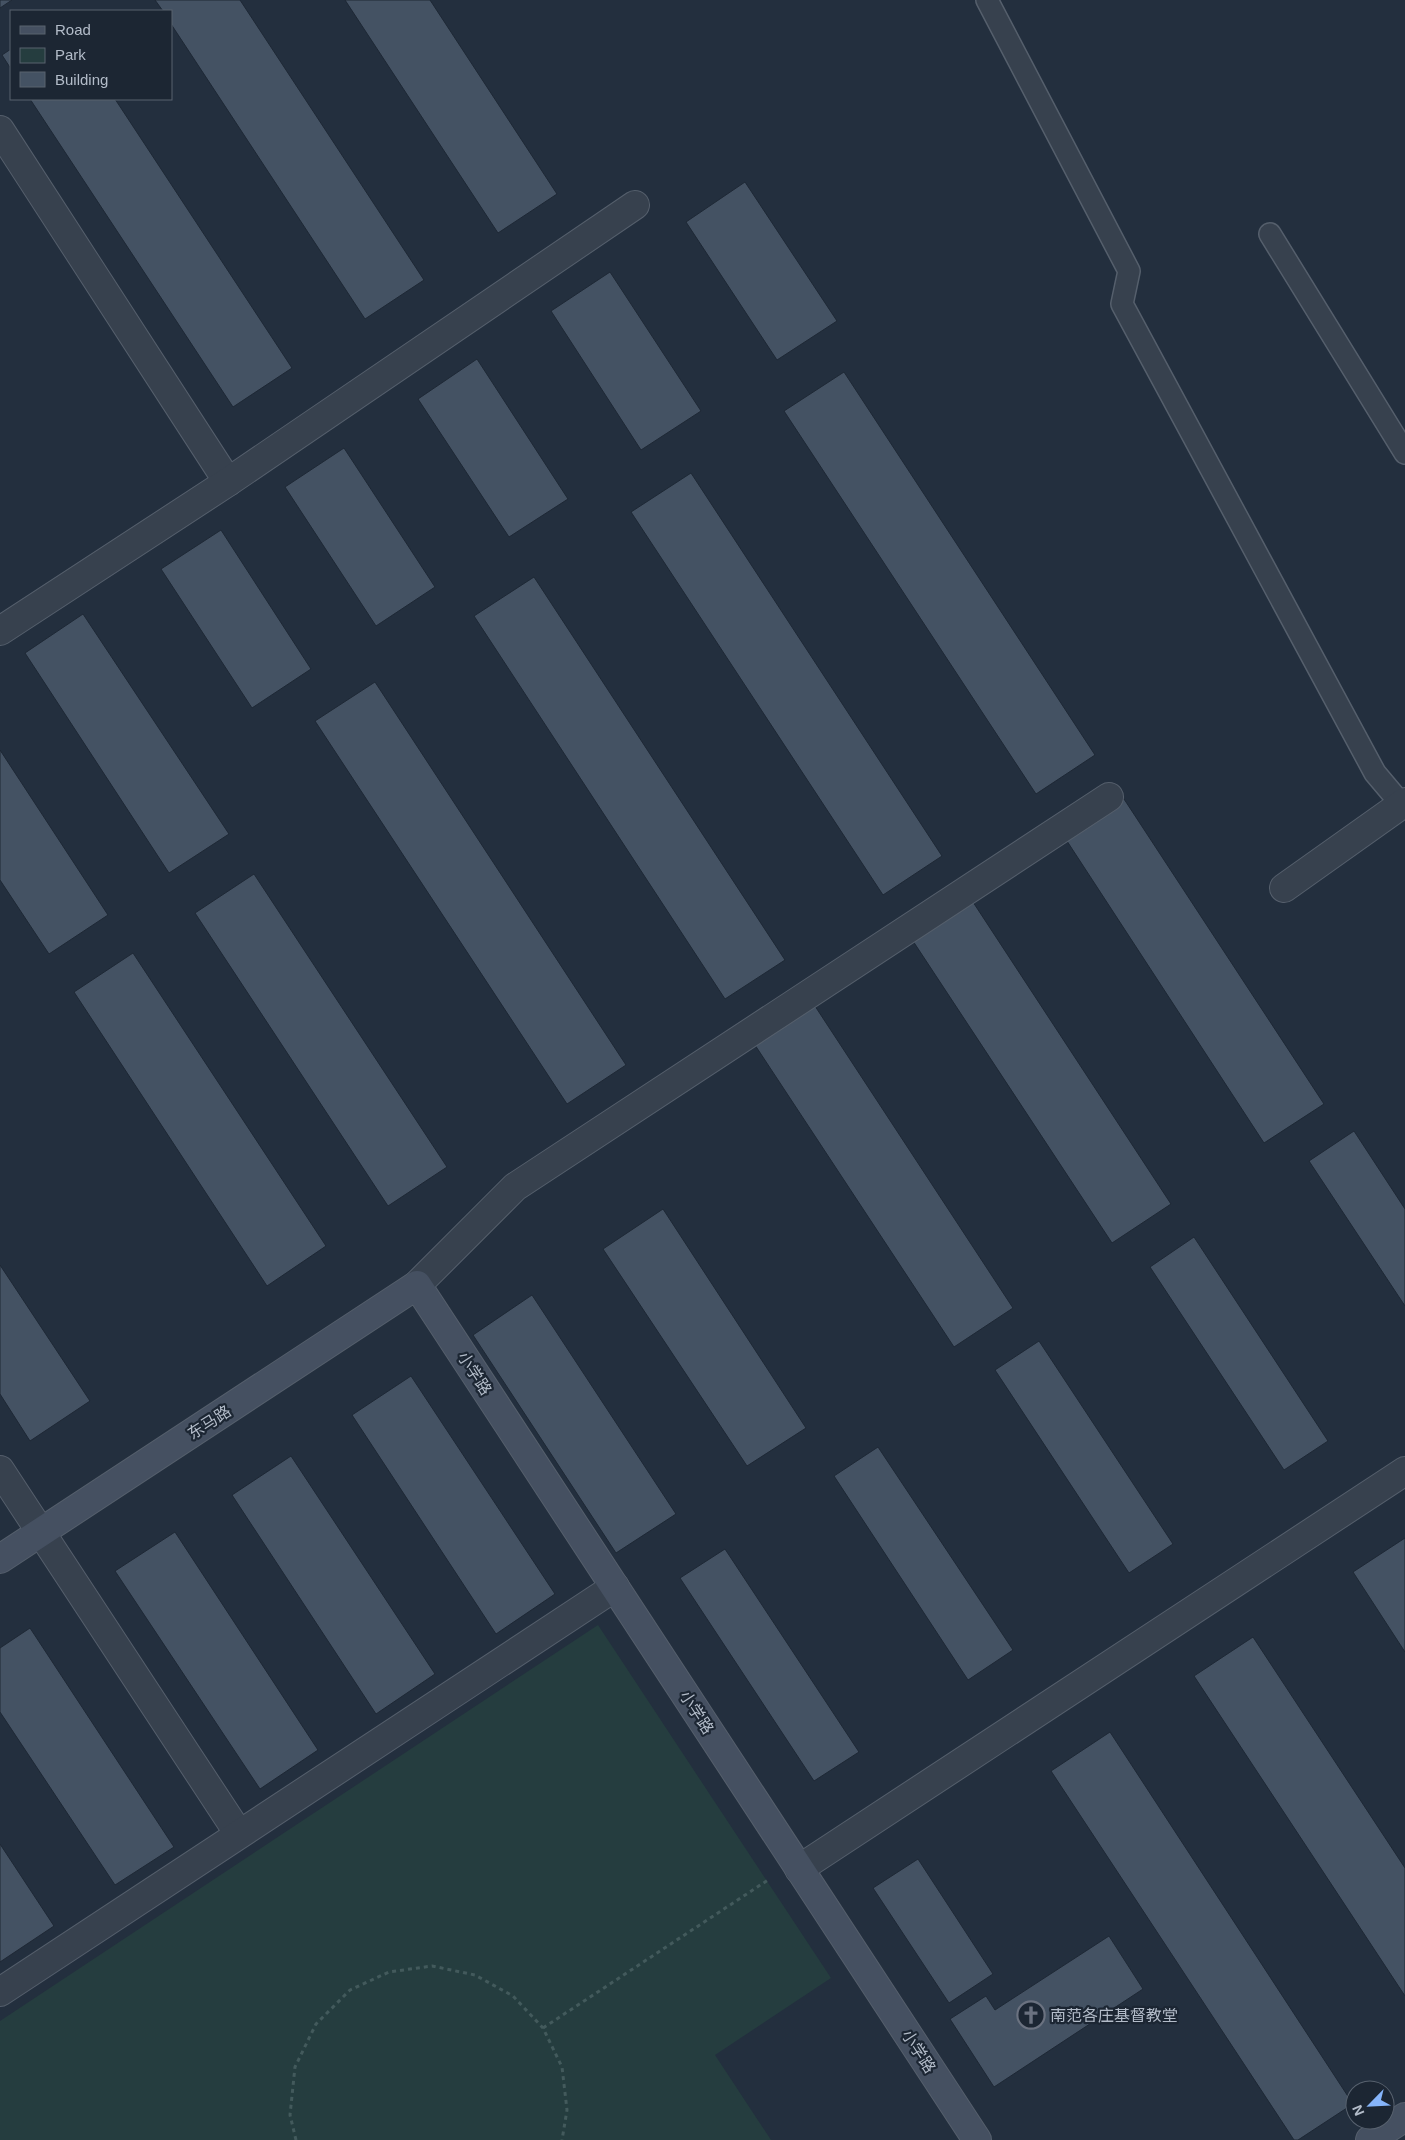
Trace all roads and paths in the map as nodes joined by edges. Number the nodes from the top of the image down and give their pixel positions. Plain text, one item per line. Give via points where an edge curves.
1 (987, 0) edge
2 (0, 130) edge
3 (635, 205) dead end
4 (1270, 234) dead end
5 (1405, 453) edge
6 (228, 482) junction
7 (0, 631) edge
8 (1109, 797) dead end
9 (1404, 804) edge
10 (1284, 888) dead end
11 (417, 1284) junction
12 (0, 1470) edge
13 (1405, 1471) edge
14 (41, 1532) junction
15 (0, 1559) edge
16 (615, 1587) junction
17 (239, 1834) junction
18 (797, 1866) junction
19 (0, 1992) edge
20 (543, 2028) junction
21 (1405, 2117) edge
22 (296, 2140) edge
23 (562, 2140) edge
24 (977, 2140) edge
25 (1370, 2140) edge

1 - 9 lane via 1129,271 1122,304 1375,773
2 - 6 street
3 - 6 street
4 - 5 lane
6 - 7 street
8 - 11 street via 514,1187
9 - 10 street
11 - 14 street, 东马路
11 - 16 street, 小学路
12 - 14 street
13 - 18 street
14 - 15 street, 东马路
14 - 17 street
16 - 17 street
16 - 18 street, 小学路
17 - 19 street
18 - 20 path
18 - 24 street, 小学路
20 - 22 path via 513,1996 475,1975 432,1966 390,1972 350,1990 316,2024 295,2067 290,2115
20 - 23 path via 562,2067 567,2110
21 - 25 street

